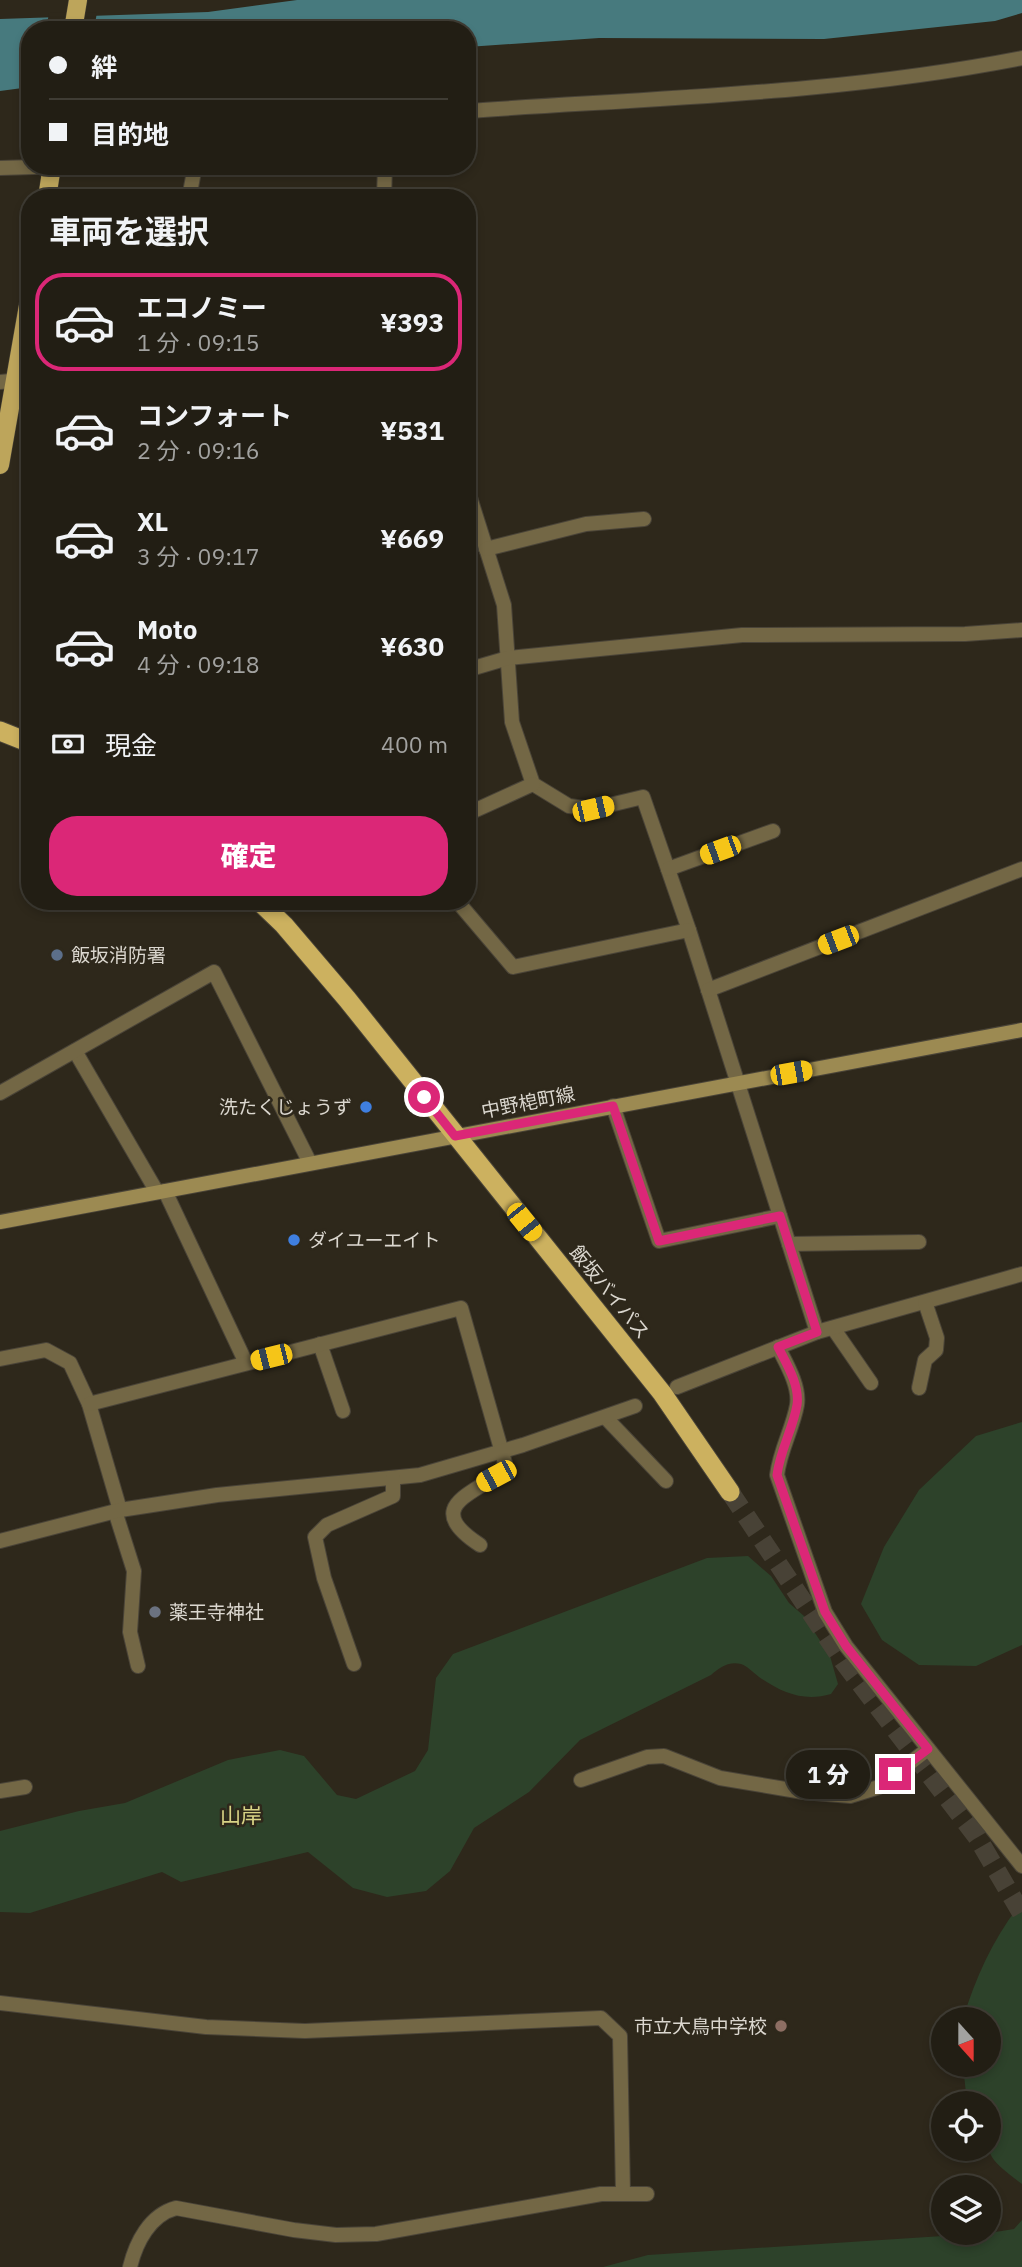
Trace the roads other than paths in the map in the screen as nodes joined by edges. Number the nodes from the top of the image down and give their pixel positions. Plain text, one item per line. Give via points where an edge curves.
1 (78, 0) edge
2 (74, 21) edge
3 (1022, 58) edge
4 (476, 110) edge
5 (21, 168) edge
6 (0, 169) edge
7 (21, 346) edge
8 (15, 380) edge
9 (0, 465) edge
10 (644, 519) dead end
11 (476, 536) edge
12 (486, 549) junction
13 (1022, 630) edge
14 (508, 658) junction
15 (476, 667) edge
16 (0, 731) edge
17 (21, 739) edge
18 (533, 784) junction
19 (476, 810) edge
20 (773, 831) dead end
21 (668, 869) junction
22 (1022, 869) edge
23 (268, 910) edge
24 (465, 910) edge
25 (689, 930) junction
26 (708, 990) junction
27 (1022, 1030) edge
28 (75, 1051) junction
29 (738, 1083) junction
30 (0, 1093) edge
31 (613, 1106) junction
32 (455, 1136) junction
33 (310, 1163) junction
34 (161, 1192) junction
35 (780, 1216) junction
36 (0, 1222) edge
37 (919, 1242) dead end
38 (789, 1244) junction
39 (1022, 1274) edge
40 (925, 1302) junction
41 (833, 1328) junction
42 (817, 1332) junction
43 (320, 1344) junction
44 (778, 1347) junction
45 (0, 1359) edge
46 (246, 1363) junction
47 (871, 1383) dead end
48 (677, 1387) dead end
49 (919, 1388) dead end
50 (89, 1404) junction
51 (635, 1406) dead end
52 (343, 1411) dead end
53 (606, 1418) junction
54 (503, 1451) junction
55 (393, 1479) junction
56 (666, 1481) dead end
57 (730, 1492) tunnel mouth
58 (118, 1511) junction
59 (0, 1541) edge
60 (480, 1545) dead end
61 (354, 1664) dead end
62 (138, 1666) dead end
63 (928, 1749) junction
64 (581, 1780) dead end
65 (25, 1787) dead end
66 (0, 1791) edge
67 (1022, 1866) edge
68 (0, 2003) edge
69 (622, 2194) junction
70 (647, 2194) dead end
71 (130, 2267) edge

1 - 2 main road
3 - 4 street via 818,88
5 - 6 street
7 - 8 main road
8 - 9 main road
10 - 12 street via 586,524
11 - 12 street
12 - 14 street via 504,605
13 - 14 street via 742,635
14 - 15 street
14 - 18 street via 512,722
16 - 17 highway
18 - 19 street
18 - 21 street via 569,806 593,809 643,797
20 - 21 street
21 - 25 street
22 - 26 street
23 - 32 highway, 飯坂バイパス via 347,999
24 - 25 street via 513,967
25 - 26 street
26 - 29 street
27 - 29 main road, 中野梍町線
28 - 30 street
28 - 33 street via 214,972
28 - 34 street
29 - 31 main road, 中野梍町線
29 - 35 street
31 - 32 main road, 中野梍町線
31 - 35 street via 659,1241
32 - 33 main road, 中野梍町線
32 - 57 highway, 飯坂バイパス via 662,1393
33 - 34 main road, 中野梍町線
34 - 36 main road, 中野梍町線
34 - 46 street
35 - 38 street
37 - 38 street
38 - 42 street
39 - 40 street
40 - 41 street
40 - 49 street via 937,1338 936,1350 925,1360
41 - 42 street
41 - 47 street
42 - 44 street
43 - 46 street
43 - 52 street
43 - 54 street via 461,1308
44 - 48 street
44 - 63 street via 794,1382 797,1403 777,1475 825,1612 846,1646
45 - 50 street via 46,1350 60,1356 70,1363
46 - 50 street
50 - 58 street
51 - 53 street
53 - 54 street
53 - 56 street
54 - 55 street
54 - 60 street via 503,1469 457,1502 454,1513 466,1536
55 - 58 street via 217,1495
55 - 61 street via 393,1496 327,1525 315,1537
58 - 59 street
58 - 62 street via 134,1571 130,1632
63 - 64 street via 879,1787 850,1796 720,1778 664,1756 647,1757
63 - 67 street
65 - 66 street
68 - 69 street via 206,2028 306,2031 601,2018 620,2036
69 - 70 street
69 - 71 street via 601,2193 376,2234 294,2230 176,2208 161,2214 146,2230

